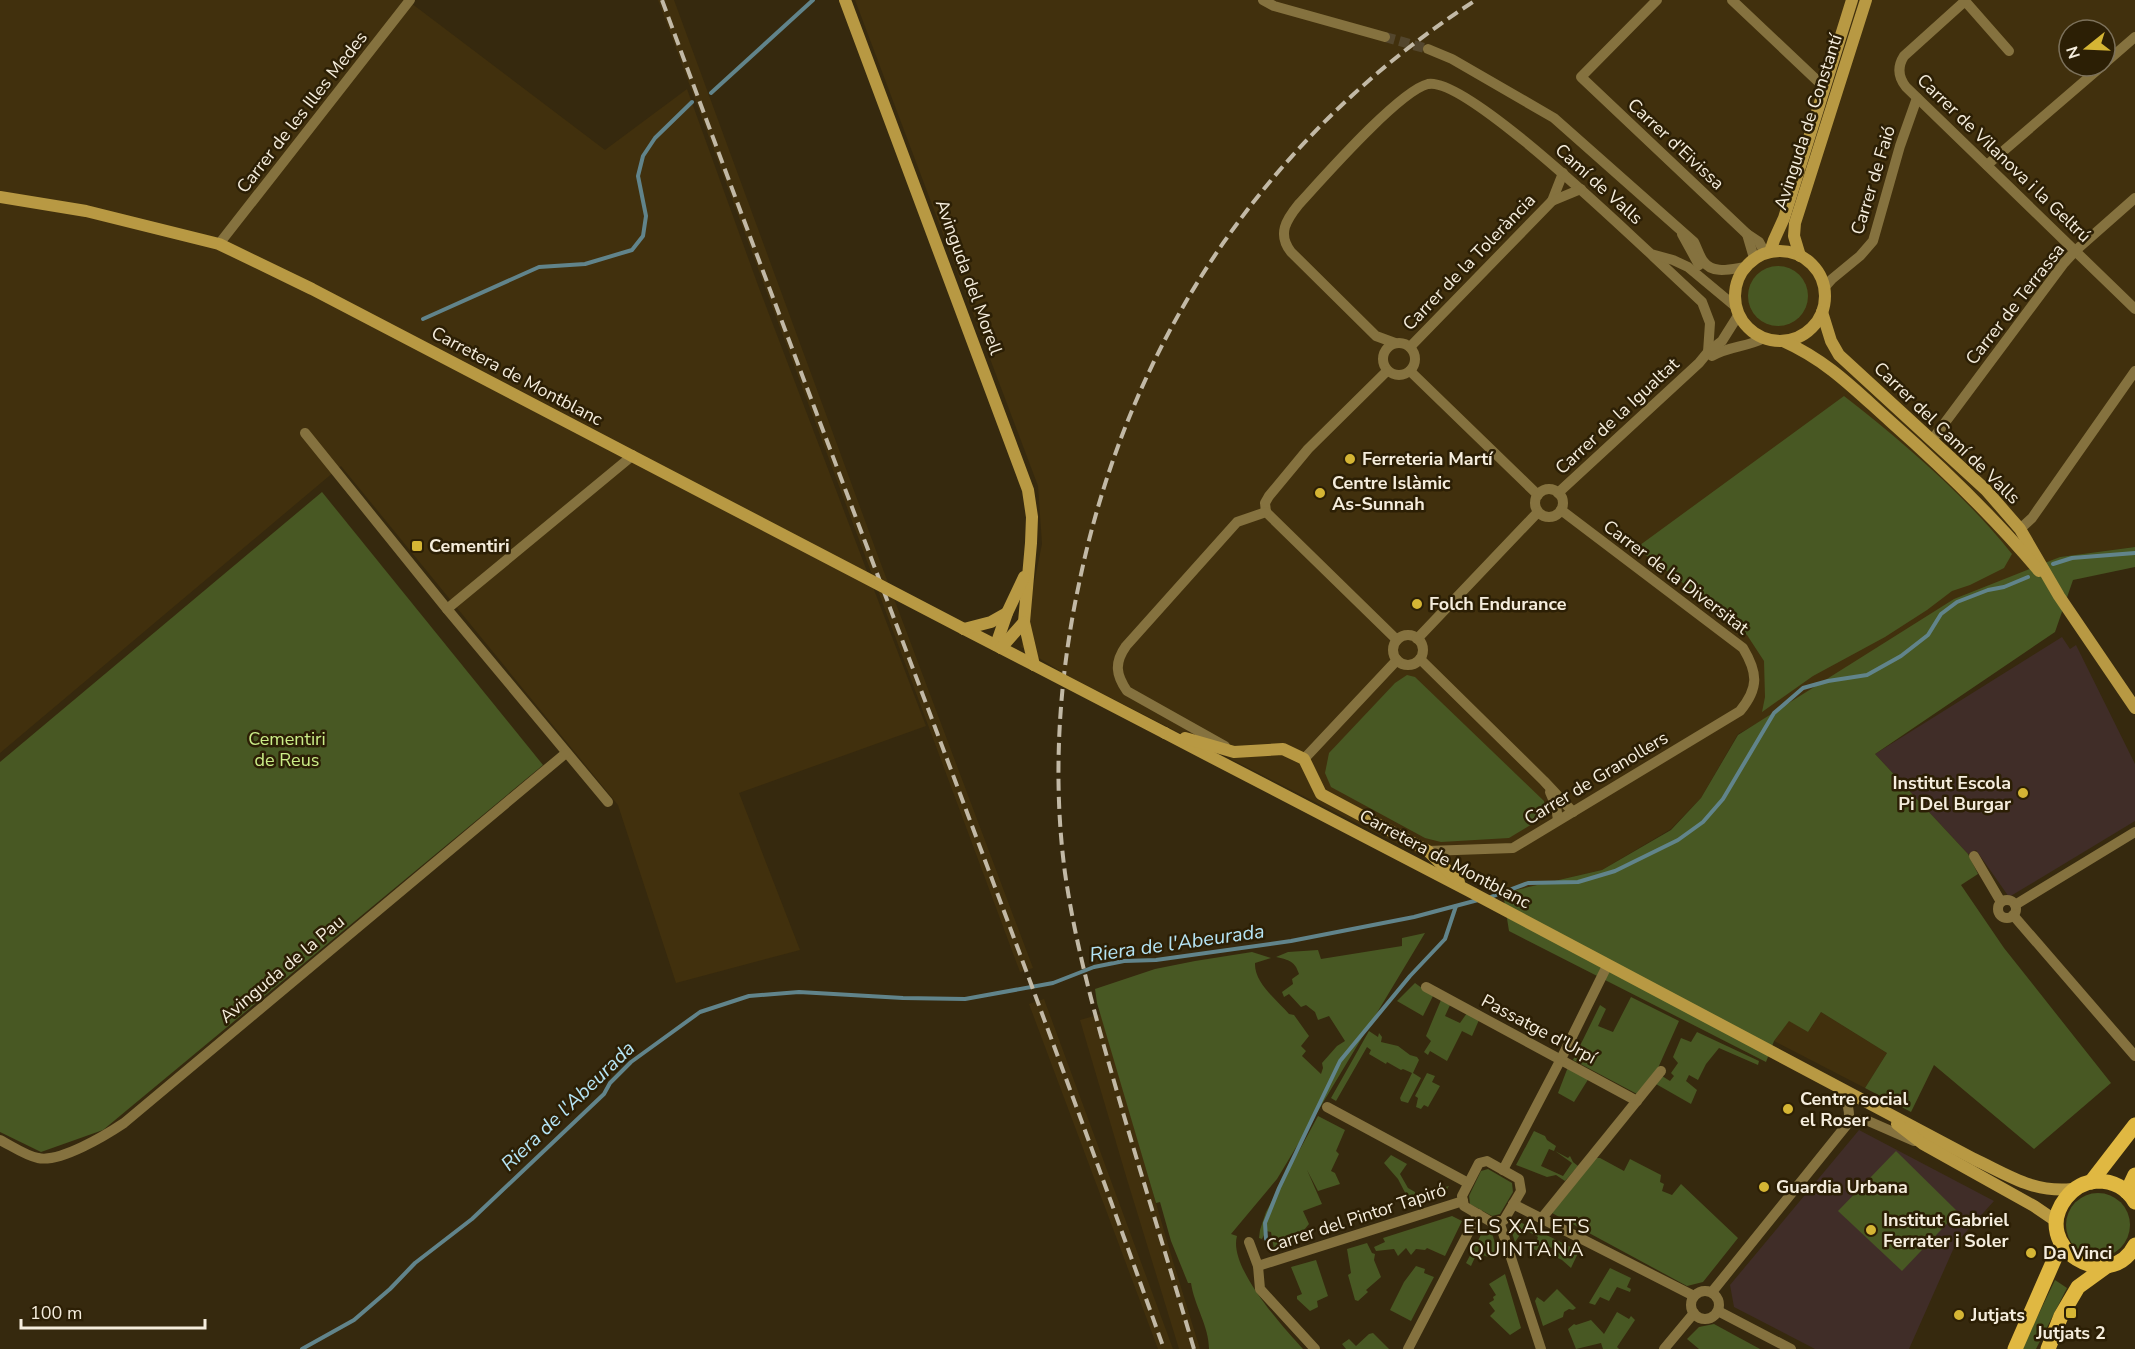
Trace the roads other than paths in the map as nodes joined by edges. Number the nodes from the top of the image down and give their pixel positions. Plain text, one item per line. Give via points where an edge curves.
1 (410, 0) edge
2 (845, 0) edge
3 (1263, 0) edge
4 (1657, 0) edge
5 (1732, 0) edge
6 (1851, 0) edge
7 (1865, 0) edge
8 (1965, 0) edge
9 (1385, 37) tunnel mouth
10 (2135, 37) edge
11 (1428, 49) tunnel mouth
12 (2008, 51) dead end
13 (2117, 52) edge
14 (2087, 78) edge
15 (1827, 89) junction
16 (1917, 98) junction
17 (1987, 165) junction
18 (1563, 173) junction
19 (1581, 189) junction
20 (0, 197) edge
21 (1803, 198) junction
22 (2135, 198) edge
23 (1552, 201) junction
24 (1681, 231) junction
25 (219, 244) junction
26 (2075, 251) junction
27 (1651, 254) junction
28 (1800, 256) junction
29 (1759, 257) junction
30 (1824, 288) junction
31 (1737, 306) junction
32 (2135, 309) edge
33 (1822, 312) junction
34 (1764, 338) junction
35 (1783, 341) junction
36 (1395, 343) junction
37 (1410, 347) junction
38 (1708, 352) junction
39 (1699, 363) junction
40 (1387, 371) junction
41 (1410, 371) junction
42 (2135, 371) edge
43 (305, 433) dead end
44 (1932, 440) junction
45 (632, 456) junction
46 (1934, 461) junction
47 (1558, 493) junction
48 (1538, 495) junction
49 (1561, 510) junction
50 (1266, 512) junction
51 (1538, 512) junction
52 (2020, 529) junction
53 (1028, 571) junction
54 (2059, 596) junction
55 (447, 609) junction
56 (1007, 613) junction
57 (1024, 622) junction
58 (964, 629) junction
59 (1417, 639) junction
60 (1397, 640) junction
61 (998, 646) junction
62 (1420, 659) junction
63 (1397, 660) junction
64 (1035, 665) junction
65 (1755, 681) joint
66 (2135, 708) edge
67 (1165, 733) junction
68 (1234, 752) junction
69 (566, 753) junction
70 (1304, 759) junction
71 (1544, 781) junction
72 (608, 802) dead end
73 (1585, 804) junction
74 (1573, 812) junction
75 (1558, 820) junction
76 (2135, 832) edge
77 (1428, 851) junction
78 (1974, 856) dead end
79 (1469, 891) junction
80 (2014, 910) junction
81 (1607, 966) junction
82 (1426, 987) dead end
83 (2135, 1056) edge
84 (1562, 1059) junction
85 (1661, 1071) dead end
86 (1834, 1084) junction
87 (1637, 1101) junction
88 (1873, 1104) junction
89 (1327, 1107) dead end
90 (1849, 1122) junction
91 (2135, 1125) edge
92 (0, 1140) edge
93 (1923, 1144) junction
94 (1503, 1170) junction
95 (2135, 1175) edge
96 (2091, 1182) junction
97 (1468, 1183) junction
98 (2072, 1189) junction
99 (2131, 1197) edge
100 (1463, 1201) junction
101 (1513, 1204) junction
102 (1478, 1214) junction
103 (1542, 1218) junction
104 (1499, 1221) junction
105 (2056, 1221) junction
106 (1250, 1242) dead end
107 (2061, 1244) junction
108 (2135, 1246) edge
109 (2110, 1265) junction
110 (1258, 1266) junction
111 (1712, 1292) junction
112 (1694, 1296) junction
113 (1718, 1311) junction
114 (1694, 1313) junction
115 (1315, 1349) edge
116 (1408, 1349) edge
117 (1541, 1349) edge
118 (1664, 1349) edge
119 (1791, 1349) edge
120 (2015, 1349) edge
121 (2048, 1349) edge

1 - 25 street, Carrer de les Illes Medes
2 - 53 street, Avinguda del Morell via 1028,490 1032,543
3 - 9 street
4 - 29 street, Carrer d'Eivissa via 1581,77 1759,242
5 - 15 street
6 - 15 street
7 - 15 street via 1851,24
7 - 21 street, Avinguda de Constantí
8 - 12 street, Carrer de Vilanova i la Geltrú
8 - 16 street, Carrer de Vilanova i la Geltrú via 1901,61 1900,77
10 - 13 street
11 - 24 street, Camí de Valls via 1554,118
14 - 17 street
15 - 21 street
15 - 29 street via 1784,218 1774,240
16 - 17 street, Carrer de Vilanova i la Geltrú
16 - 30 street, Carrer de Faió via 1873,241
17 - 26 street, Carrer de Vilanova i la Geltrú
18 - 19 street, Camí de Valls
18 - 23 street, Carrer de la Tolerància
18 - 36 street, Camí de Valls via 1495,118 1438,84 1416,89 1372,127 1299,204 1283,231 1284,242 1376,336
19 - 23 street, Carrer de la Tolerància
19 - 27 street, Camí de Valls
20 - 25 street, Carretera de Montblanc via 86,211
21 - 28 street, Avinguda de Constantí via 1794,228
22 - 26 street, Carrer de Terrassa
23 - 37 street, Carrer de la Tolerància
24 - 29 street, Camí de Valls via 1694,242 1702,260 1720,270
24 - 31 street, Camí de Valls via 1700,268
25 - 45 street, Carretera de Montblanc
26 - 32 street, Carrer de Vilanova i la Geltrú
26 - 44 street, Carrer de Terrassa
27 - 31 street, Camí de Valls via 1688,267
27 - 38 street via 1702,302 1710,323
28 - 29 street via 1789,252
28 - 30 street via 1813,266
29 - 31 street via 1736,284
30 - 33 street
31 - 34 street via 1749,328
31 - 38 street via 1722,341
33 - 35 street via 1806,332
33 - 44 street, Carrer del Camí de Valls via 1834,348 1844,360
34 - 35 street
34 - 39 street via 1724,349
35 - 46 street, Carrer del Camí de Valls via 1813,355 1840,376
36 - 37 street
36 - 40 street via 1383,354
37 - 41 street via 1415,359
38 - 39 street
39 - 47 street, Carrer de la Igualtat
40 - 41 street via 1399,375
40 - 50 street via 1308,450 1269,496
41 - 48 street
42 - 52 street via 2032,518
43 - 55 street
44 - 52 street, Carrer del Camí de Valls via 1986,490
45 - 55 street
45 - 58 street, Carretera de Montblanc, bridge
46 - 52 street via 2009,531
46 - 54 street, Carrer del Camí de Valls via 2017,545
47 - 48 street via 1550,489
47 - 49 street via 1563,501
48 - 51 street
49 - 51 street via 1551,517
49 - 65 street, Carrer de la Diversitat via 1743,648
50 - 60 street
50 - 68 street via 1237,522 1126,646 1116,667 1127,691
51 - 59 street
52 - 54 street, Carrer del Camí de Valls
53 - 56 street
53 - 57 street, Avinguda del Morell
54 - 66 street, Carrer del Camí de Valls
55 - 69 street
56 - 58 street
56 - 61 street
57 - 61 street
57 - 64 street, Avinguda del Morell
58 - 61 street, Carretera de Montblanc
59 - 60 street via 1407,636
59 - 62 street via 1422,646
60 - 63 street via 1393,649
61 - 64 street, Carretera de Montblanc
62 - 63 street via 1407,665
62 - 71 street
63 - 70 street
64 - 67 street, Carretera de Montblanc, bridge
65 - 73 street, Carrer de Granollers via 1750,698 1740,711
67 - 68 street
67 - 79 street, Carretera de Montblanc
68 - 70 street via 1284,749
69 - 72 street
69 - 92 street, Avinguda de la Pau via 101,1139 52,1158 38,1158
70 - 77 street via 1321,794
71 - 73 street via 1573,801
71 - 74 street
71 - 75 street via 1557,806
73 - 74 street, Carrer de Granollers
74 - 75 street, Carrer de Granollers
75 - 77 street, Carrer de Granollers via 1513,848
76 - 80 street
77 - 79 street
78 - 80 street via 2001,903 2000,914 2004,917
79 - 81 street, Carretera de Montblanc
80 - 83 street
81 - 84 street
81 - 86 street, Carretera de Montblanc
82 - 84 street, Passatge d'Urpí
84 - 87 street, Passatge d'Urpí
84 - 94 street
85 - 87 street
86 - 88 street, Carretera de Montblanc
86 - 90 street via 1848,1101
87 - 103 street
88 - 93 street
88 - 98 street via 2019,1180 2043,1189
89 - 97 street
90 - 93 street via 1866,1120
90 - 111 street
91 - 96 main road
93 - 105 street
94 - 97 street via 1487,1161 1479,1163
94 - 101 street via 1519,1179 1521,1191
95 - 99 main road
96 - 98 main road
96 - 99 main road via 2106,1181
97 - 100 street
98 - 105 main road via 2059,1206
100 - 102 street via 1464,1206
100 - 110 street, Carrer del Pintor Tapiró
101 - 103 street
101 - 104 street via 1504,1220
102 - 104 street
102 - 116 street
103 - 112 street
104 - 117 street
105 - 107 main road
106 - 110 street
107 - 109 main road via 2076,1260 2095,1266
107 - 120 main road
108 - 109 main road via 2122,1260
109 - 121 main road via 2078,1287
110 - 115 street via 1260,1289
111 - 112 street via 1700,1291
111 - 113 street via 1718,1299
112 - 114 street
113 - 114 street via 1706,1318
113 - 119 street
114 - 118 street

